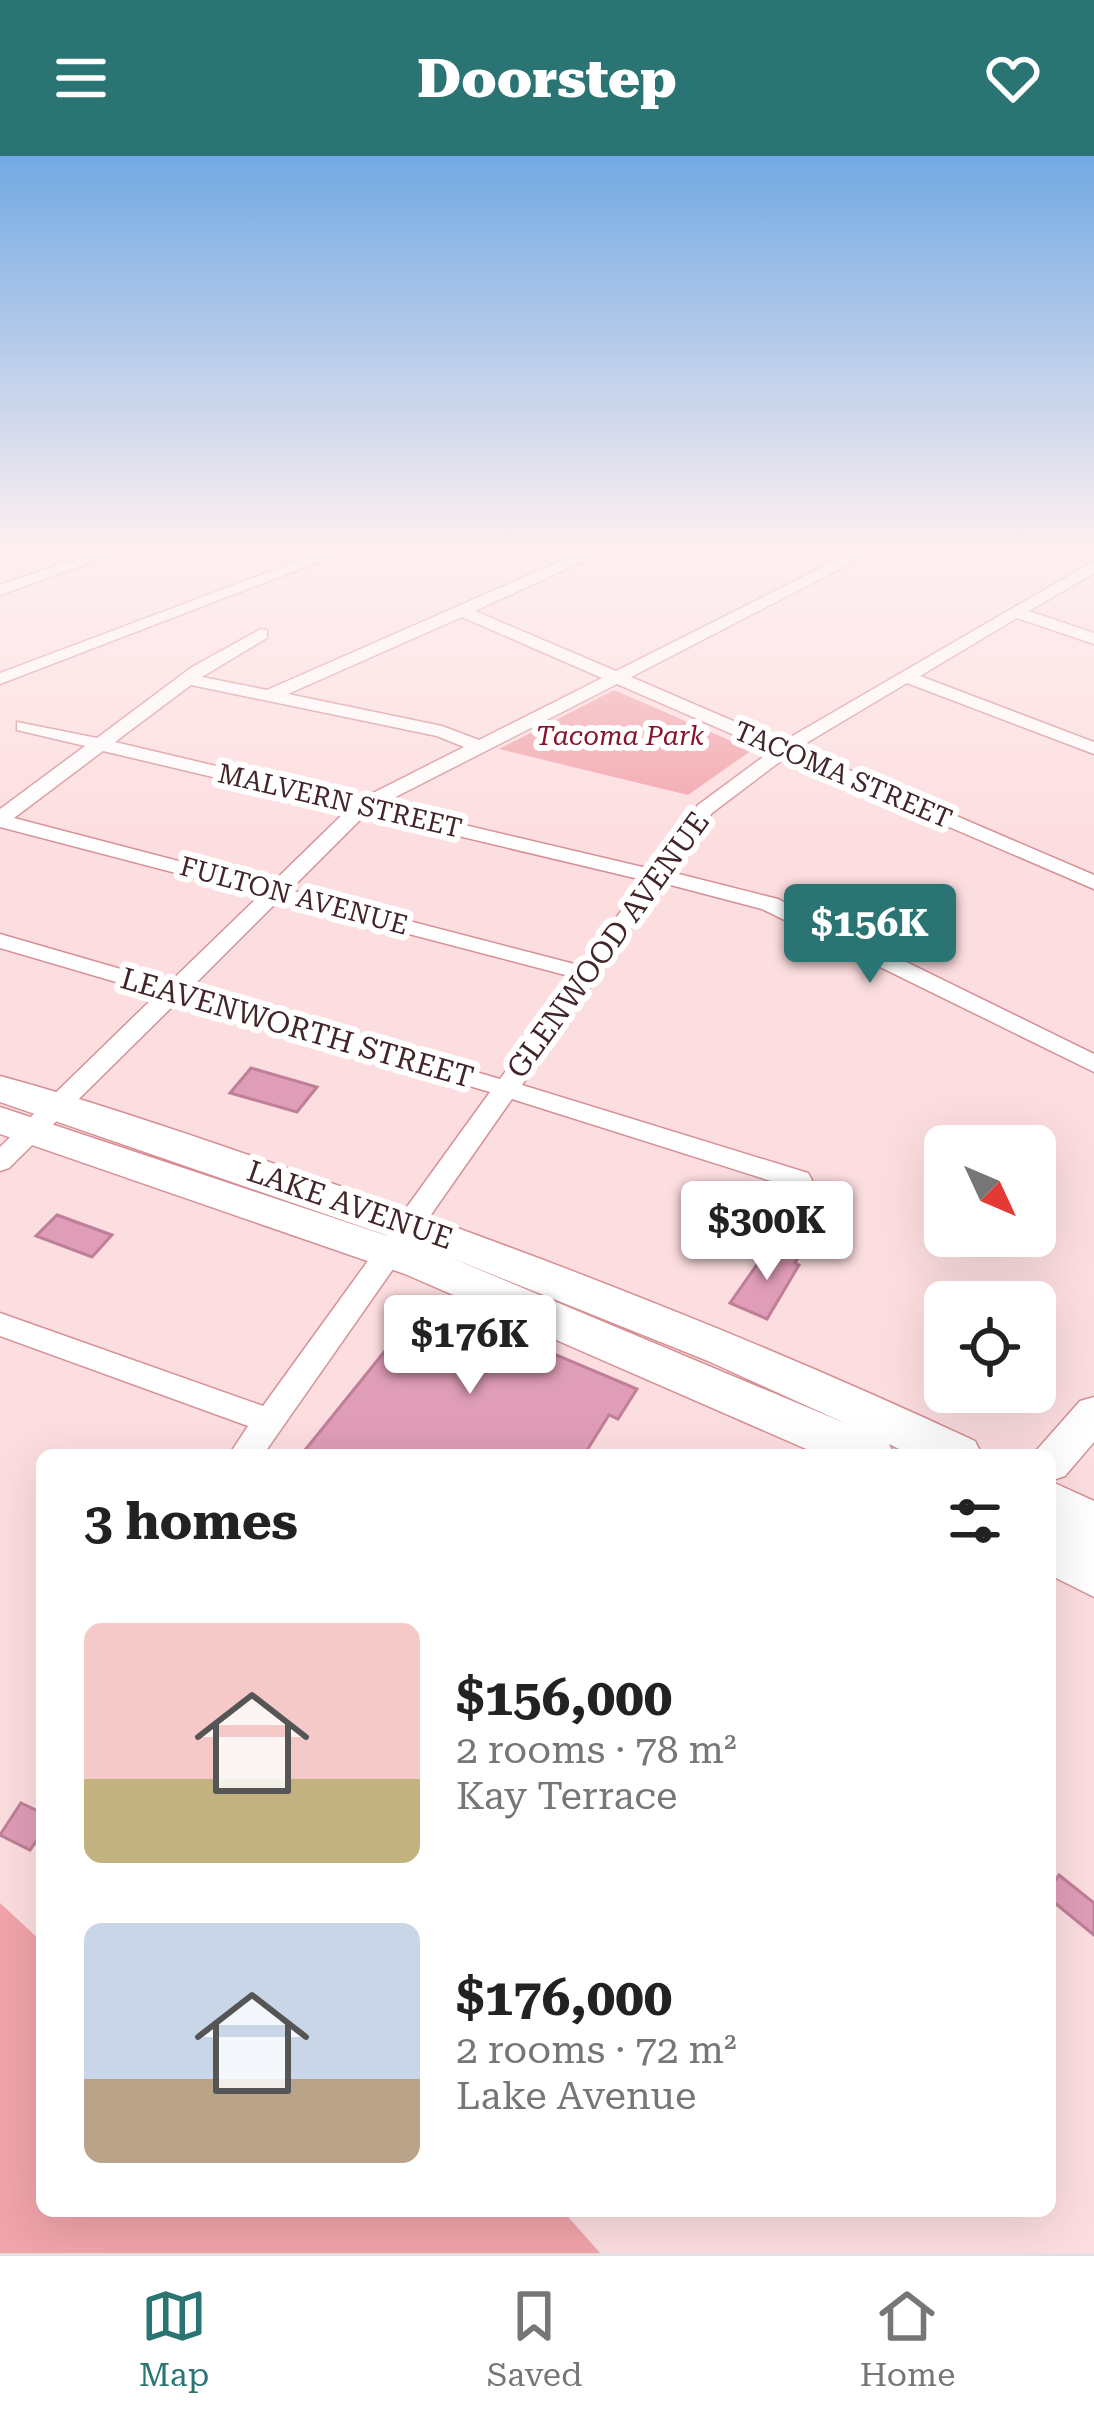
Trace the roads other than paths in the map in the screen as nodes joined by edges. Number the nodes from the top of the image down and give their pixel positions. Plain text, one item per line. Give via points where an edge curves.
1 (93, 644) edge
2 (245, 644) edge
3 (385, 644) edge
4 (538, 644) edge
5 (664, 644) edge
6 (670, 644) edge
7 (961, 644) edge
8 (607, 674) junction
9 (906, 676) junction
10 (0, 679) edge
11 (188, 679) junction
12 (269, 696) junction
13 (24, 726) dead end
14 (469, 742) junction
15 (100, 744) junction
16 (1094, 748) edge
17 (784, 749) junction
18 (363, 806) junction
19 (0, 820) edge
20 (656, 876) junction
21 (1094, 883) edge
22 (276, 891) junction
23 (0, 941) edge
24 (586, 974) junction
25 (174, 991) junction
26 (1094, 1064) edge
27 (0, 1089) edge
28 (505, 1089) junction
29 (22, 1130) edge
30 (800, 1180) dead end
31 (399, 1238) junction
32 (0, 1324) edge
33 (1094, 1413) edge
34 (269, 1421) junction
35 (249, 1449) edge
36 (857, 1449) edge
37 (945, 1449) edge
38 (1056, 1457) edge
39 (1056, 1505) edge
40 (1094, 1526) edge
41 (1056, 1552) edge
42 (1094, 1574) edge

1 - 10 street
2 - 11 street
3 - 12 street
4 - 8 street, TACOMA STREET
5 - 8 street
6 - 8 street
7 - 9 street, GLENWOOD AVENUE
8 - 14 street
8 - 17 street, TACOMA STREET
9 - 16 street
9 - 17 street, GLENWOOD AVENUE
11 - 12 street
11 - 15 street
12 - 14 street
13 - 15 street, MALVERN STREET
14 - 18 street
15 - 18 street, MALVERN STREET
15 - 19 street
17 - 20 street, GLENWOOD AVENUE via 715,799
17 - 21 street, TACOMA STREET
18 - 20 street, MALVERN STREET
18 - 22 street
19 - 22 street, FULTON AVENUE
20 - 24 street, GLENWOOD AVENUE
20 - 26 street, MALVERN STREET via 770,904
22 - 24 street, FULTON AVENUE
22 - 25 street
23 - 25 street, LEAVENWORTH STREET
24 - 28 street, GLENWOOD AVENUE
25 - 28 street, LEAVENWORTH STREET
25 - 29 street
27 - 29 main road, LAKE AVENUE
28 - 30 street, LEAVENWORTH STREET
28 - 31 street, GLENWOOD AVENUE
29 - 31 main road, LAKE AVENUE
31 - 34 street, GLENWOOD AVENUE
31 - 36 main road, LAKE AVENUE
31 - 37 main road, LAKE AVENUE via 819,1391
32 - 34 street
33 - 38 main road
34 - 35 street, GLENWOOD AVENUE
39 - 40 main road
41 - 42 main road

